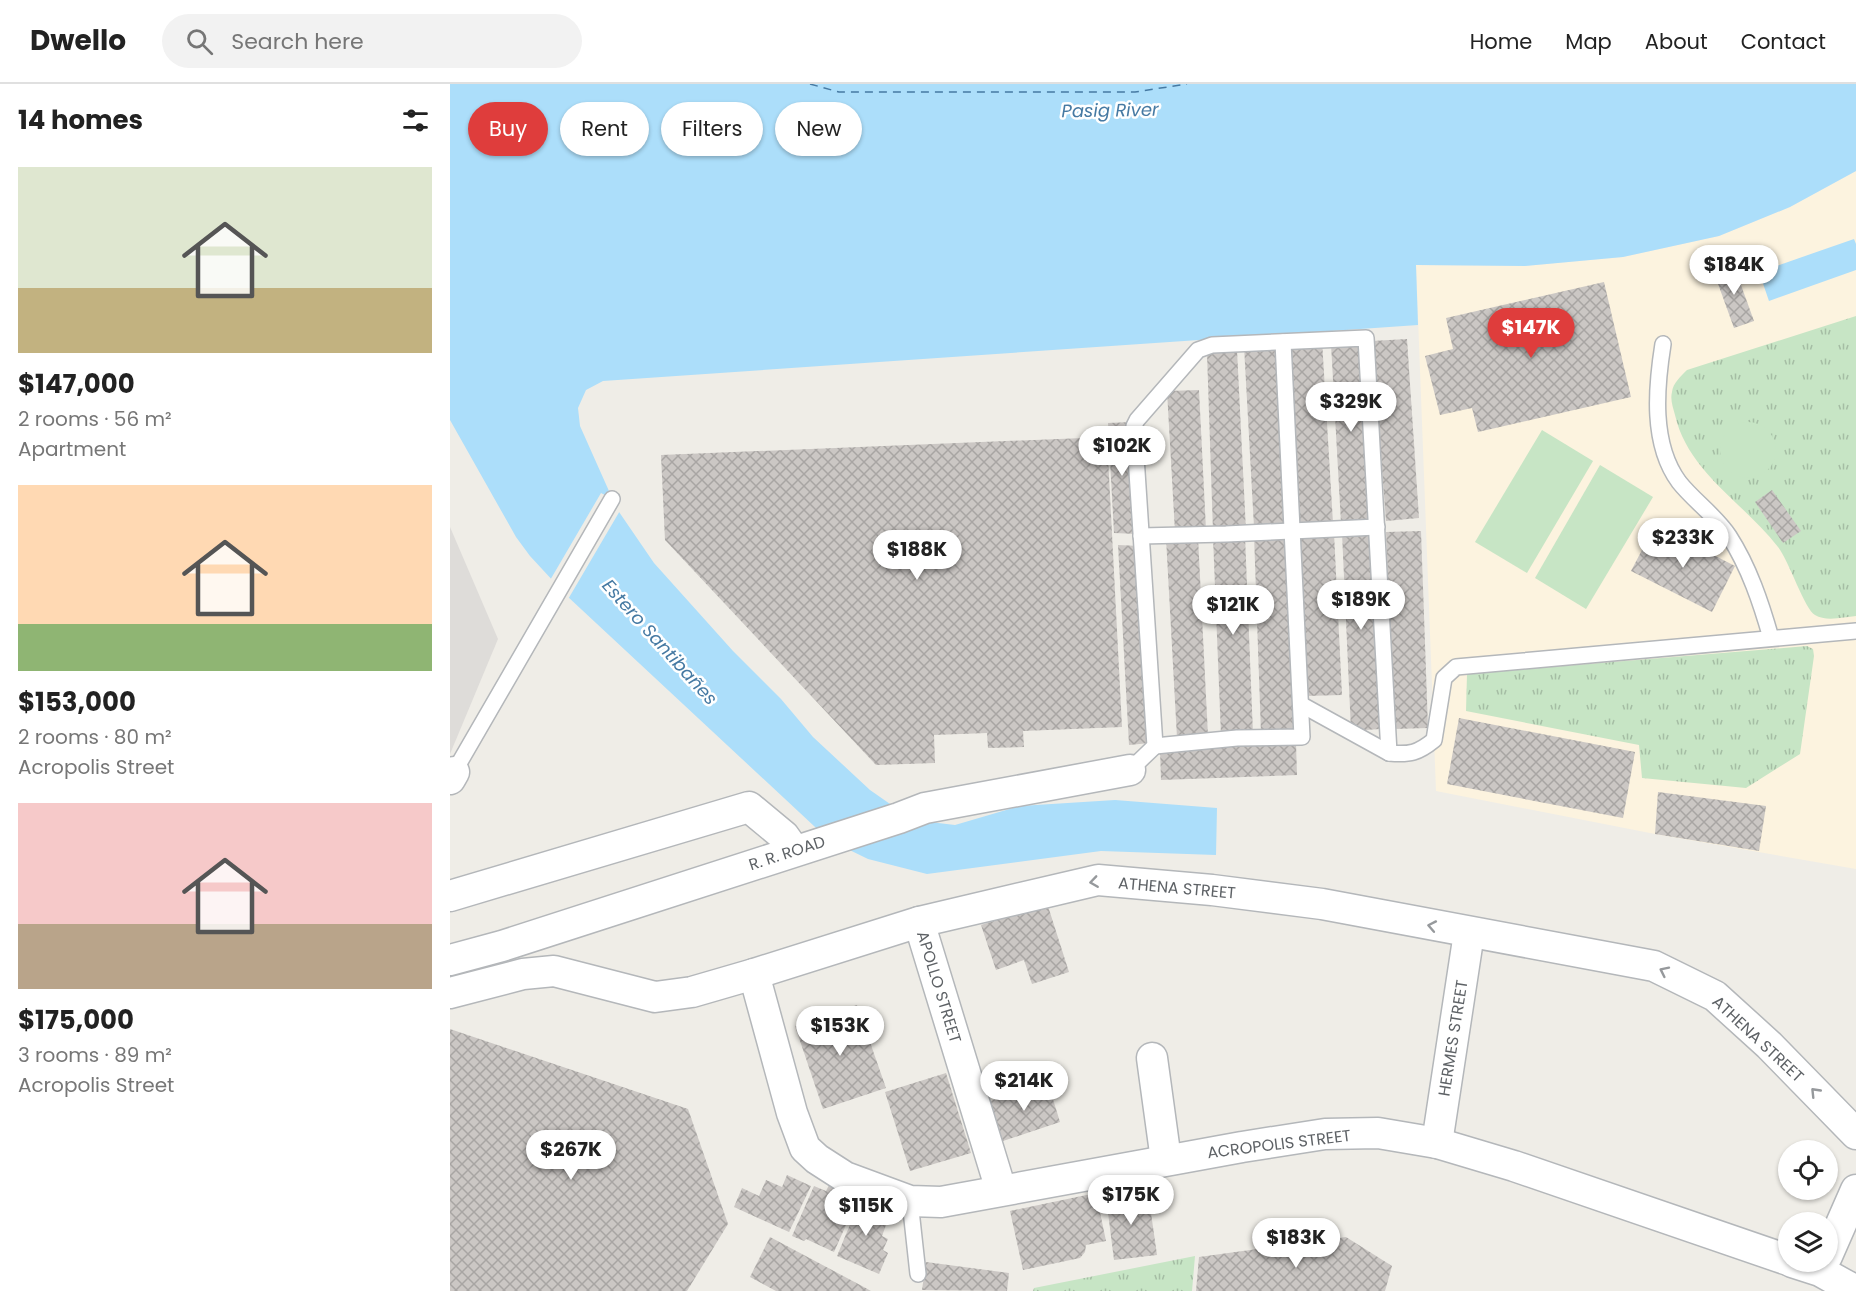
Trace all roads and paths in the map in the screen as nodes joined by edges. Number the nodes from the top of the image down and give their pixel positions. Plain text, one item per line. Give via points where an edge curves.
1 (1283, 342) junction
2 (1663, 344) dead end
3 (612, 499) dead end
4 (1377, 527) junction
5 (1292, 530) junction
6 (1141, 536) junction
7 (1856, 631) edge
8 (1771, 638) junction
9 (1302, 705) junction
10 (1155, 746) junction
11 (1389, 753) junction
12 (1130, 770) joint
13 (451, 773) edge
14 (807, 846) junction
15 (450, 896) edge
16 (919, 922) junction
17 (1469, 933) junction
18 (450, 960) edge
19 (754, 974) junction
20 (450, 993) edge
21 (1152, 1058) dead end
22 (1856, 1134) edge
23 (1437, 1143) junction
24 (1166, 1160) junction
25 (1001, 1190) junction
26 (1856, 1190) edge
27 (910, 1201) junction
28 (1838, 1231) edge
29 (1778, 1257) edge
30 (1824, 1272) edge
31 (918, 1274) dead end
32 (1856, 1291) edge

1 - 4 lane via 1366,338
1 - 5 lane
1 - 6 lane via 1198,350 1137,420 1134,426
2 - 8 lane via 1657,378 1657,418 1668,460 1679,481 1728,535 1745,564
3 - 13 lane
4 - 5 lane
4 - 11 lane
5 - 6 lane
5 - 9 lane
6 - 10 lane
7 - 8 lane
8 - 11 lane via 1456,667 1444,678 1434,740 1420,751
9 - 10 lane via 1302,737 1237,737
9 - 11 lane
10 - 12 lane
12 - 14 street, R. R. ROAD via 925,808
14 - 15 street via 784,836 749,807
14 - 18 street, R. R. ROAD
17 -> 16 street, ATHENA STREET via 1322,904 1098,880
16 - 19 street, ATHENA STREET
16 - 25 street, APOLLO STREET
22 -> 17 street, ATHENA STREET via 1715,996 1654,966
17 - 23 street, HERMES STREET
19 - 20 street, ATHENA STREET via 692,992 655,997 554,971 523,974
19 - 27 street, ACROPOLIS STREET via 805,1148 845,1177
21 - 24 street
23 - 24 street, ACROPOLIS STREET via 1378,1133 1325,1134
23 - 29 street, ACROPOLIS STREET
24 - 25 street, ACROPOLIS STREET
25 - 27 street, ACROPOLIS STREET via 941,1202
26 - 28 street
27 - 31 lane
30 - 32 street

